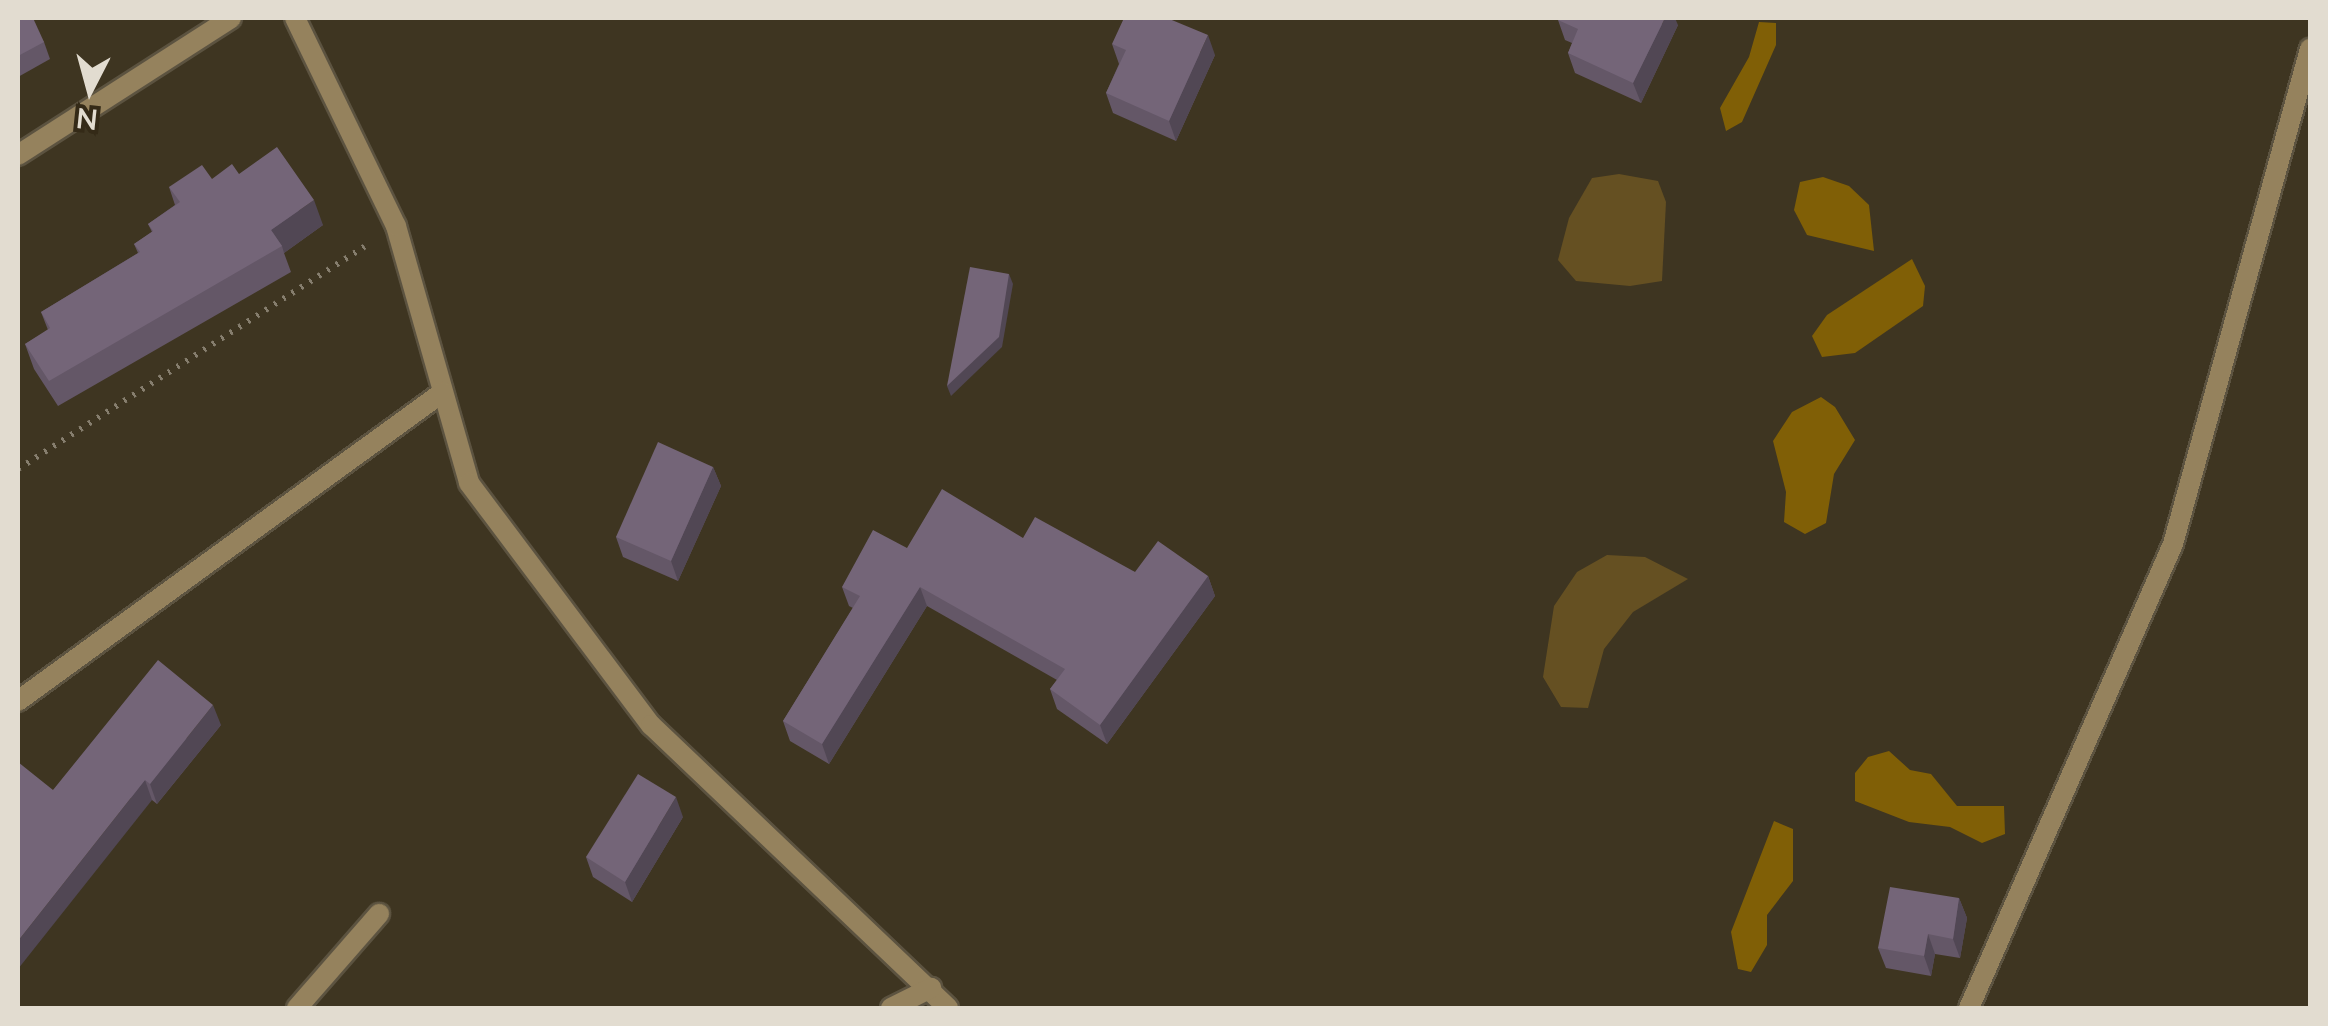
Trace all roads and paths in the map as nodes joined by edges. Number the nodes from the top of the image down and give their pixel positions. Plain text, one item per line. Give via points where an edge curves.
1 (232, 18) edge
2 (295, 18) edge
3 (2310, 49) edge
4 (18, 155) edge
5 (396, 226) junction
6 (443, 392) junction
7 (18, 469) edge
8 (18, 702) edge
9 (379, 914) dead end
10 (931, 988) junction
11 (296, 1008) edge
12 (892, 1008) edge
13 (948, 1008) edge
14 (1969, 1008) edge

1 - 4 street
2 - 5 street
3 - 14 street via 2173,544
5 - 6 street
5 - 7 path
6 - 8 street
6 - 10 street via 469,484 652,725
9 - 11 street
10 - 12 street
10 - 13 street

